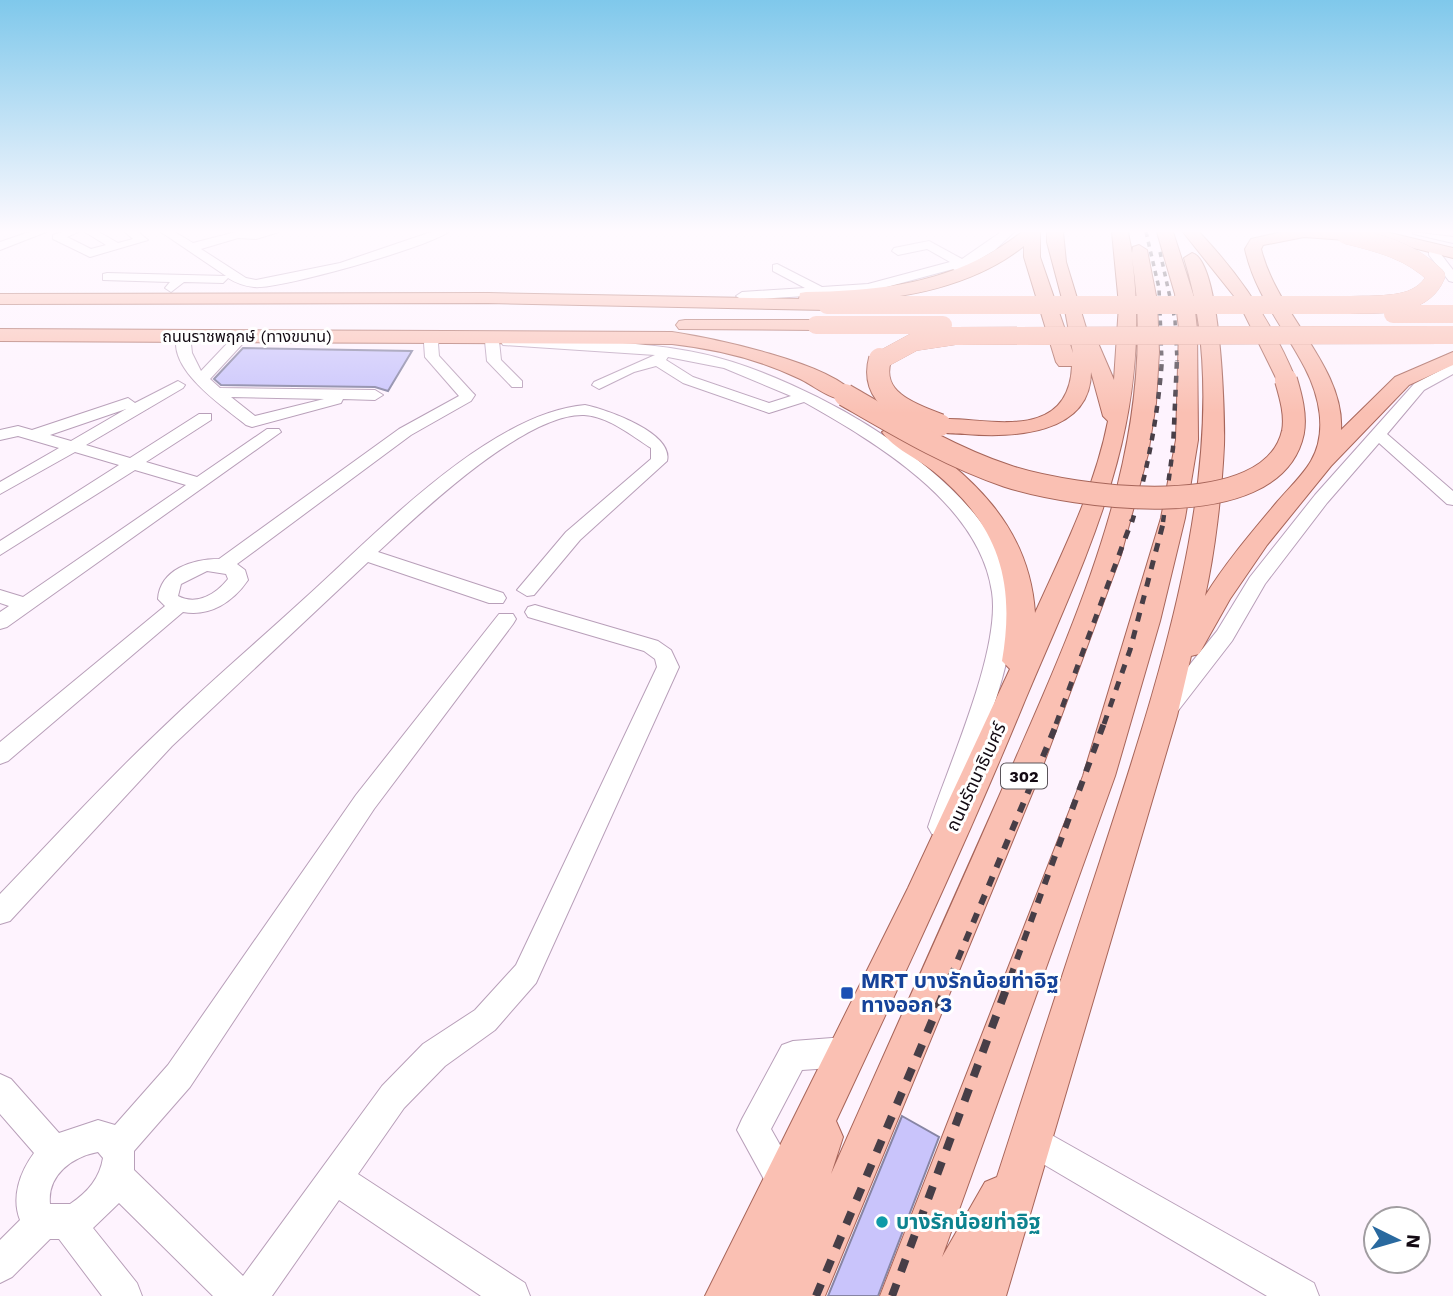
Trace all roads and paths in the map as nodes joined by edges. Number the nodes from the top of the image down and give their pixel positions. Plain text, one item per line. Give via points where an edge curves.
1 (167, 292) edge
2 (804, 292) edge
3 (865, 292) edge
4 (883, 292) edge
5 (1043, 292) edge
6 (1068, 292) edge
7 (1128, 292) edge
8 (1148, 292) edge
9 (1204, 292) edge
10 (1242, 292) edge
11 (1248, 292) edge
12 (1268, 292) edge
13 (1429, 292) edge
14 (1184, 294) joint
15 (742, 296) junction
16 (488, 298) junction
17 (0, 299) edge
18 (160, 300) junction
19 (1453, 307) edge
20 (0, 309) edge
21 (822, 309) junction
22 (1074, 309) junction
23 (1255, 312) junction
24 (1453, 313) edge
25 (0, 324) edge
26 (72, 325) junction
27 (1453, 325) edge
28 (0, 332) edge
29 (183, 335) junction
30 (1453, 335) edge
31 (242, 336) junction
32 (437, 337) junction
33 (493, 339) junction
34 (1453, 343) edge
35 (661, 357) junction
36 (1453, 358) edge
37 (1453, 368) edge
38 (1212, 370) junction
39 (201, 380) junction
40 (517, 384) dead end
41 (178, 385) dead end
42 (599, 385) dead end
43 (216, 392) junction
44 (158, 394) junction
45 (352, 394) junction
46 (375, 395) dead end
47 (803, 397) junction
48 (1065, 413) junction
49 (205, 416) dead end
50 (1116, 429) junction
51 (273, 432) dead end
52 (0, 435) edge
53 (33, 435) junction
54 (1379, 435) junction
55 (71, 447) junction
56 (1323, 461) junction
57 (131, 464) junction
58 (199, 483) junction
59 (0, 489) edge
60 (1453, 500) edge
61 (0, 549) edge
62 (364, 554) junction
63 (223, 565) junction
64 (0, 596) edge
65 (531, 601) junction
66 (24, 604) junction
67 (178, 606) junction
68 (501, 609) junction
69 (0, 622) edge
70 (1172, 677) junction
71 (1162, 716) junction
72 (1000, 728) junction
73 (0, 755) edge
74 (926, 883) junction
75 (0, 912) edge
76 (873, 994) junction
77 (0, 1090) edge
78 (1032, 1140) junction
79 (56, 1153) junction
80 (117, 1162) junction
81 (335, 1178) junction
82 (55, 1221) junction
83 (0, 1265) edge
84 (124, 1296) edge
85 (238, 1296) edge
86 (250, 1296) edge
87 (512, 1296) edge
88 (729, 1296) edge
89 (766, 1296) edge
90 (801, 1296) edge
91 (904, 1296) edge
92 (946, 1296) edge
93 (982, 1296) edge
94 (1301, 1296) edge

1 - 18 street
2 - 21 street
3 - 21 street
4 - 15 main road
5 - 48 main road via 1070,377
6 - 22 main road
7 - 50 main road, ถนนรัตนาธิเบศร์ / 302 via 1130,328
8 - 90 main road, 302 via 1142,432 1091,605 1032,758
9 - 38 main road
10 - 23 main road
11 - 23 main road
12 - 56 main road via 1323,385 1332,423
13 - 21 main road, bridge via 1349,304
14 - 38 main road
14 - 91 main road via 1189,366 1187,440 1146,621 1099,776
15 - 16 main road
15 - 21 street
16 - 18 main road
16 - 21 main road
17 - 18 main road
19 - 34 street via 1442,333
20 - 21 main road
21 - 24 main road, bridge
21 - 26 main road
21 - 27 main road, bridge
22 - 48 main road via 1080,330 1081,386
22 - 50 main road via 1104,378
23 - 33 main road, bridge via 1286,380 1294,423 1290,443 1263,475 1240,485 1164,498 1079,493 1008,476 941,449 773,358 703,341
25 - 26 main road
26 - 28 main road
28 - 29 main road, ถนนราชพฤกษ์ (ทางขนาน)
29 - 31 main road, ถนนราชพฤกษ์ (ทางขนาน)
29 - 39 street via 185,358
30 - 48 main road, bridge via 954,336 914,342 880,358 875,370 874,382 886,397 940,425 1029,429
31 - 32 main road, ถนนราชพฤกษ์ (ทางขนาน)
31 - 39 street
32 - 33 main road, ถนนราชพฤกษ์ (ทางขนาน)
32 - 63 street via 431,343 432,357 466,398 405,432
33 - 35 street
33 - 40 street via 494,362
33 - 72 main road via 656,345 735,358 806,385 922,450 989,512 1014,560 1022,588 1022,625
35 - 42 street
35 - 47 street via 728,365
35 - 47 street via 688,380 769,408
36 - 56 main road via 1402,381
37 - 54 street via 1419,387
38 - 70 main road via 1213,445 1195,583
39 - 43 street
41 - 44 street
43 - 45 street
43 - 45 street via 248,421 257,422
44 - 53 street
44 - 55 street
45 - 46 street
47 - 74 street via 879,440 941,486 961,506 981,539 1002,592 996,651
49 - 57 street
50 - 72 main road, ถนนรัตนาธิเบศร์ / 302 via 1093,506
51 - 58 street
52 - 53 street via 18,431
53 - 55 street
54 - 60 street
54 - 71 street via 1257,581 1225,636
55 - 57 street
55 - 59 street
56 - 70 main road via 1218,596
57 - 58 street
57 - 61 street
58 - 66 street
62 - 65 street via 451,478 513,437 562,413 598,412 658,445 659,461 573,536
62 - 68 street
62 - 75 street via 164,740
63 - 67 street via 189,570 175,579 167,589 168,599
63 - 67 street via 235,570 238,580 230,592 215,602
64 - 66 street
65 - 68 street via 525,618
65 - 68 street via 510,590
65 - 81 street via 651,646 664,655 668,667 526,974 485,1020 412,1075
66 - 69 street
67 - 73 street
68 - 80 street
70 - 71 main road
71 - 78 main road
72 - 74 main road, ถนนรัตนาธิเบศร์ / 302
74 - 76 main road, ถนนรัตนาธิเบศร์ / 302
76 - 88 main road, ถนนรัตนาธิเบศร์ / 302
76 - 89 main road
77 - 79 street
78 - 92 main road
78 - 93 main road
78 - 94 street
79 - 80 street via 85,1137 99,1136 110,1139
79 - 82 street via 32,1192 35,1214
80 - 82 street via 97,1205
80 - 85 street
81 - 86 street
81 - 87 street
82 - 83 street
82 - 84 street

